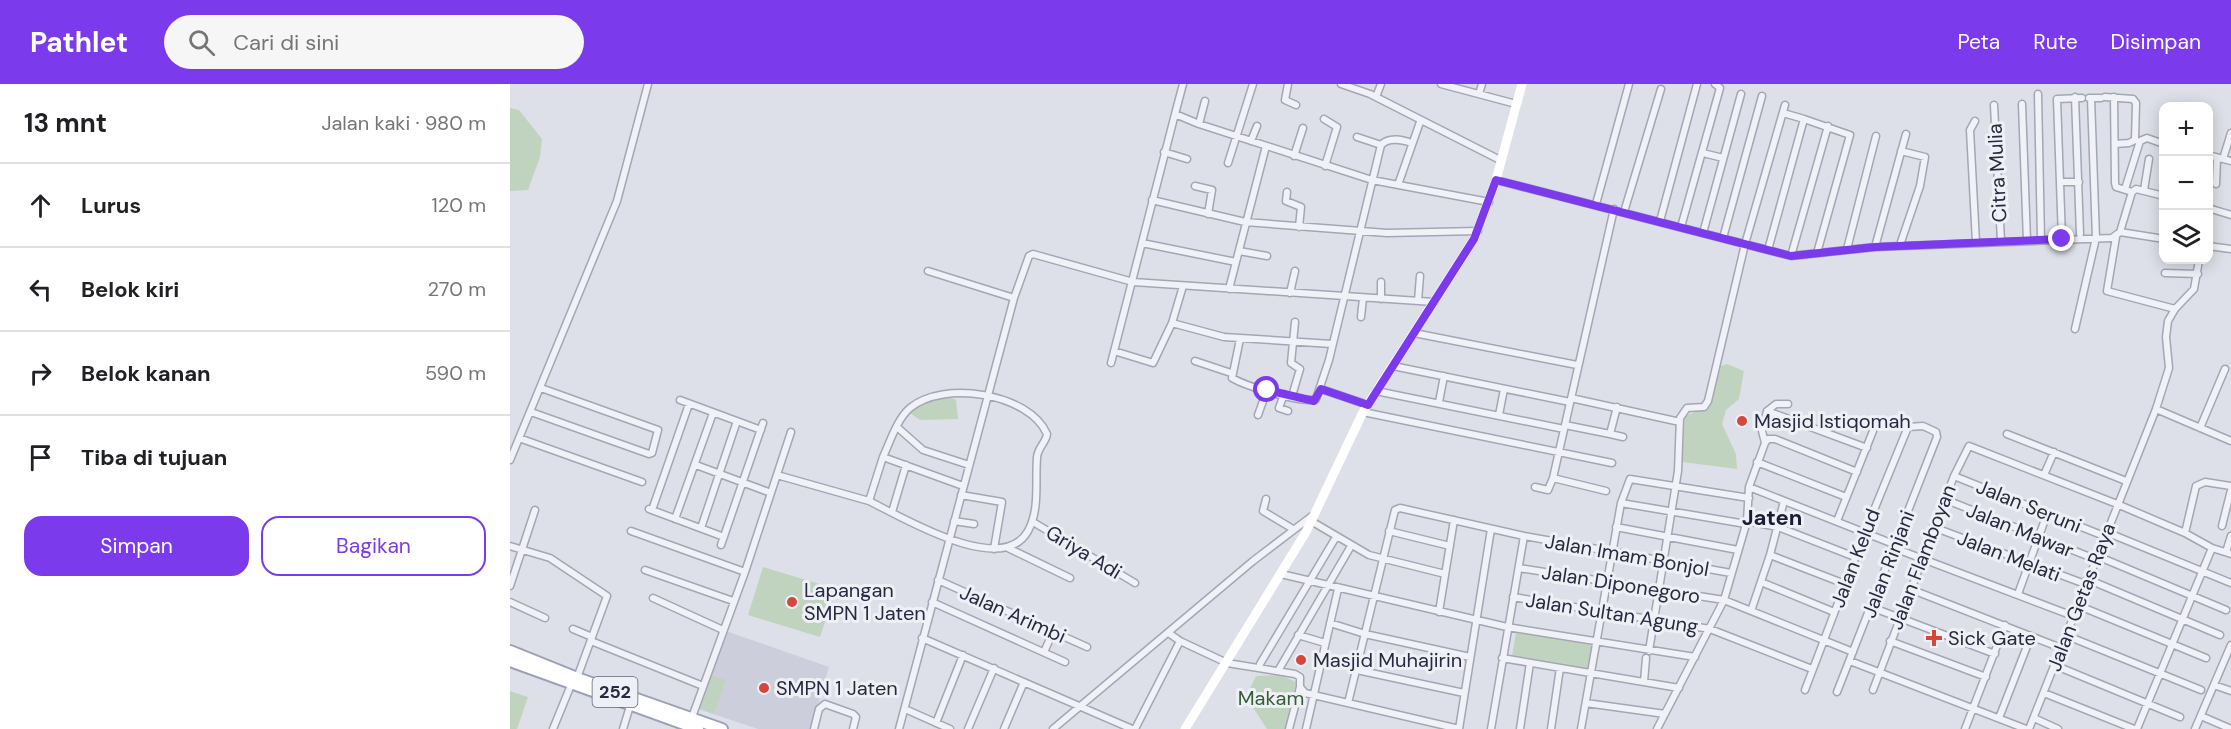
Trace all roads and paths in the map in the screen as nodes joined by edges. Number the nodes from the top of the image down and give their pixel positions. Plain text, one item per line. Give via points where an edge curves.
1 (648, 84) edge
2 (1183, 84) edge
3 (1253, 84) edge
4 (1288, 84) edge
5 (1341, 84) edge
6 (1381, 84) edge
7 (1444, 84) edge
8 (1482, 84) edge
9 (1522, 84) edge
10 (1629, 84) edge
11 (1697, 84) edge
12 (1715, 84) edge
13 (1661, 89) dead end
14 (1479, 94) junction
15 (1741, 94) dead end
16 (2038, 94) dead end
17 (1762, 96) dead end
18 (1376, 97) junction
19 (2114, 97) junction
20 (2084, 98) junction
21 (1205, 101) dead end
22 (1516, 104) junction
23 (2022, 104) dead end
24 (1296, 105) dead end
25 (1785, 105) dead end
26 (1994, 105) dead end
27 (1783, 113) junction
28 (1175, 114) junction
29 (1324, 119) dead end
30 (1804, 119) junction
31 (1975, 121) dead end
32 (1420, 122) junction
33 (1199, 124) junction
34 (1257, 126) dead end
35 (1828, 126) junction
36 (1303, 128) dead end
37 (2231, 133) edge
38 (1906, 134) dead end
39 (1876, 136) dead end
40 (1236, 137) junction
41 (1357, 137) dead end
42 (1251, 141) junction
43 (2159, 142) edge
44 (1412, 143) junction
45 (2115, 144) junction
46 (1381, 145) junction
47 (1266, 146) junction
48 (1901, 151) junction
49 (1164, 152) junction
50 (1702, 153) junction
51 (1294, 156) junction
52 (2211, 156) edge
53 (1723, 158) junction
54 (1187, 159) dead end
55 (2149, 159) dead end
56 (2220, 159) junction
57 (1500, 160) junction
58 (2231, 161) edge
59 (1228, 163) dead end
60 (1325, 166) junction
61 (1372, 180) junction
62 (1496, 180) junction
63 (2060, 182) junction
64 (2079, 182) junction
65 (2216, 184) dead end
66 (1398, 185) junction
67 (1195, 186) dead end
68 (2128, 190) junction
69 (2144, 190) junction
70 (1287, 192) dead end
71 (2159, 195) edge
72 (1152, 200) junction
73 (1489, 202) junction
74 (1596, 204) junction
75 (1614, 209) junction
76 (2213, 210) edge
77 (1624, 212) junction
78 (1208, 214) junction
79 (2231, 215) edge
80 (1245, 222) junction
81 (1660, 222) junction
82 (1299, 227) junction
83 (1681, 227) junction
84 (1359, 230) junction
85 (1478, 231) junction
86 (1703, 233) junction
87 (2080, 234) dead end
88 (2118, 234) junction
89 (1723, 238) junction
90 (2096, 238) junction
91 (2062, 239) junction
92 (2159, 239) edge
93 (2042, 240) junction
94 (2027, 241) junction
95 (1976, 242) junction
96 (2001, 242) junction
97 (1142, 243) junction
98 (1745, 244) junction
99 (1900, 245) junction
100 (1875, 247) junction
101 (2213, 247) edge
102 (1847, 249) junction
103 (2231, 249) edge
104 (1768, 250) junction
105 (1239, 251) junction
106 (1816, 253) junction
107 (1267, 256) dead end
108 (1791, 256) junction
109 (1236, 261) junction
110 (2199, 264) edge
111 (928, 271) dead end
112 (1295, 271) dead end
113 (2164, 273) dead end
114 (2198, 274) junction
115 (1420, 276) dead end
116 (1133, 282) junction
117 (1381, 282) dead end
118 (1183, 286) junction
119 (1229, 289) junction
120 (1290, 293) junction
121 (1344, 297) junction
122 (1014, 298) junction
123 (1363, 298) junction
124 (1381, 299) junction
125 (1418, 301) junction
126 (1434, 302) junction
127 (2175, 309) junction
128 (1361, 317) dead end
129 (1294, 322) dead end
130 (1172, 323) junction
131 (2075, 329) dead end
132 (1414, 333) junction
133 (1240, 339) junction
134 (1293, 342) junction
135 (1332, 344) junction
136 (1114, 351) junction
137 (1194, 361) dead end
138 (1111, 363) dead end
139 (1577, 365) junction
140 (1393, 366) junction
141 (2225, 369) dead end
142 (1231, 373) junction
143 (1444, 376) junction
144 (540, 388) junction
145 (1321, 389) junction
146 (1504, 389) junction
147 (1267, 390) junction
148 (1376, 391) junction
149 (1284, 394) junction
150 (988, 395) junction
151 (1292, 396) junction
152 (680, 400) dead end
153 (1570, 400) junction
154 (1439, 402) junction
155 (689, 404) junction
156 (1788, 404) dead end
157 (1617, 407) junction
158 (1365, 409) junction
159 (2156, 409) junction
160 (1288, 411) dead end
161 (1767, 411) junction
162 (531, 412) junction
163 (713, 413) junction
164 (1258, 415) dead end
165 (1499, 415) junction
166 (737, 421) junction
167 (1680, 422) junction
168 (897, 427) junction
169 (1565, 427) junction
170 (2200, 428) junction
171 (1873, 431) dead end
172 (791, 432) dead end
173 (1610, 434) junction
174 (2007, 434) dead end
175 (1623, 437) dead end
176 (1937, 437) joint
177 (519, 438) junction
178 (2230, 438) edge
179 (1765, 443) junction
180 (1867, 448) junction
181 (1558, 452) junction
182 (2054, 452) junction
183 (883, 457) junction
184 (510, 460) edge
185 (1757, 462) junction
186 (1612, 463) dead end
187 (696, 465) junction
188 (906, 465) junction
189 (969, 465) junction
190 (1857, 472) junction
191 (719, 474) junction
192 (777, 476) junction
193 (1953, 476) junction
194 (2044, 476) junction
195 (1553, 478) junction
196 (2126, 481) junction
197 (642, 483) dead end
198 (742, 483) junction
199 (1676, 485) junction
200 (963, 486) junction
201 (1535, 487) dead end
202 (1749, 487) junction
203 (2231, 488) edge
204 (1606, 491) dead end
205 (771, 493) junction
206 (961, 495) junction
207 (1846, 497) junction
208 (1749, 498) junction
209 (1266, 499) dead end
210 (1944, 499) junction
211 (869, 501) junction
212 (1784, 501) junction
213 (1621, 503) junction
214 (2117, 504) junction
215 (536, 510) dead end
216 (1672, 510) junction
217 (892, 512) junction
218 (2048, 514) junction
219 (1313, 518) junction
220 (675, 519) junction
221 (954, 520) junction
222 (1454, 520) junction
223 (1837, 521) junction
224 (1032, 522) junction
225 (1747, 522) junction
226 (974, 524) dead end
227 (2222, 526) dead end
228 (1616, 527) junction
229 (1778, 527) junction
230 (1934, 527) junction
231 (701, 528) junction
232 (1293, 529) junction
233 (1491, 529) junction
234 (631, 531) dead end
235 (1389, 531) junction
236 (1865, 532) junction
237 (2185, 533) junction
238 (2105, 534) junction
239 (1668, 536) junction
240 (2231, 536) edge
241 (724, 537) junction
242 (1336, 537) junction
243 (1524, 537) junction
244 (2037, 538) junction
245 (949, 540) junction
246 (721, 545) dead end
247 (510, 546) edge
248 (1351, 546) junction
249 (1450, 546) junction
250 (1895, 546) junction
251 (1008, 548) junction
252 (2212, 548) junction
253 (522, 549) junction
254 (994, 549) junction
255 (1738, 550) junction
256 (1611, 552) junction
257 (2229, 553) edge
258 (1770, 555) junction
259 (1856, 557) junction
260 (2096, 557) junction
261 (1921, 558) junction
262 (1382, 559) junction
263 (1664, 560) junction
264 (2028, 564) junction
265 (1519, 568) junction
266 (645, 570) dead end
267 (745, 572) junction
268 (2202, 572) junction
269 (1731, 573) junction
270 (1281, 574) junction
271 (1445, 574) junction
272 (1070, 578) dead end
273 (938, 580) junction
274 (1310, 581) junction
275 (1606, 582) junction
276 (1761, 582) junction
277 (2086, 582) junction
278 (1135, 583) dead end
279 (2231, 583) edge
280 (1845, 584) junction
281 (510, 586) edge
282 (1327, 586) junction
283 (1338, 589) junction
284 (1910, 589) junction
285 (1659, 590) junction
286 (2018, 594) junction
287 (2192, 595) junction
288 (1373, 597) junction
289 (1514, 597) junction
290 (653, 598) dead end
291 (1724, 600) junction
292 (734, 601) junction
293 (510, 602) edge
294 (932, 602) junction
295 (2077, 605) junction
296 (1871, 607) junction
297 (2226, 610) dead end
298 (1751, 611) junction
299 (1439, 612) junction
300 (1834, 612) junction
301 (1601, 613) junction
302 (1899, 616) junction
303 (2073, 616) junction
304 (545, 618) dead end
305 (2182, 619) junction
306 (1475, 620) junction
307 (1655, 620) junction
308 (1330, 623) junction
309 (2006, 625) junction
310 (1507, 627) junction
311 (573, 629) dead end
312 (1710, 629) junction
313 (723, 630) junction
314 (1053, 632) junction
315 (1170, 634) junction
316 (1365, 634) junction
317 (1298, 635) junction
318 (2066, 635) junction
319 (2220, 635) dead end
320 (2031, 636) junction
321 (922, 638) junction
322 (591, 639) junction
323 (1180, 641) junction
324 (1890, 641) junction
325 (1823, 642) junction
326 (1325, 643) junction
327 (1596, 643) junction
328 (2173, 644) junction
329 (1088, 647) dead end
330 (2061, 648) junction
331 (2230, 648) edge
332 (510, 651) edge
333 (1648, 651) junction
334 (1044, 652) junction
335 (1853, 652) junction
336 (1995, 654) junction
337 (963, 655) junction
338 (1470, 657) junction
339 (1695, 657) junction
340 (1502, 658) junction
341 (1646, 658) dead end
342 (2206, 658) dead end
343 (510, 661) edge
344 (1850, 661) junction
345 (1065, 662) dead end
346 (1227, 663) junction
347 (1530, 663) junction
348 (1260, 664) dead end
349 (2054, 665) junction
350 (994, 668) junction
351 (1560, 668) junction
352 (1812, 669) junction
353 (1357, 670) junction
354 (1278, 671) junction
355 (1591, 673) junction
356 (1880, 673) junction
357 (2160, 674) junction
358 (1986, 677) junction
359 (574, 682) junction
360 (1024, 682) junction
361 (1644, 682) junction
362 (2214, 685) junction
363 (703, 686) junction
364 (1300, 687) junction
365 (1679, 688) junction
366 (1805, 690) dead end
367 (1873, 690) dead end
368 (2201, 690) dead end
369 (2231, 691) edge
370 (1837, 692) dead end
371 (1464, 693) junction
372 (2044, 693) junction
373 (1312, 695) junction
374 (1348, 703) junction
375 (1586, 703) junction
376 (2148, 704) junction
377 (630, 705) junction
378 (1080, 707) junction
379 (1973, 708) junction
380 (905, 709) junction
381 (1665, 714) junction
382 (2201, 716) junction
383 (2180, 717) dead end
384 (1999, 718) junction
385 (2034, 718) junction
386 (673, 721) edge
387 (1426, 721) junction
388 (936, 723) junction
389 (693, 724) edge
390 (553, 729) edge
391 (623, 729) edge
392 (722, 729) edge
393 (814, 729) edge
394 (853, 729) edge
395 (899, 729) edge
396 (950, 729) edge
397 (968, 729) edge
398 (1004, 729) edge
399 (1053, 729) edge
400 (1131, 729) edge
401 (1185, 729) edge
402 (1289, 729) edge
403 (1306, 729) edge
404 (1425, 729) edge
405 (1459, 729) edge
406 (1491, 729) edge
407 (1520, 729) edge
408 (1551, 729) edge
409 (1581, 729) edge
410 (1656, 729) edge
411 (1965, 729) edge
412 (2028, 729) edge
413 (2058, 729) edge
414 (2134, 729) edge
415 (2195, 729) edge
416 (2231, 729) edge

1 - 144 street via 625,178
2 - 28 street
3 - 40 street
4 - 24 street via 1285,100
5 - 18 street
6 - 18 street
7 - 14 street
8 - 14 street
9 - 22 main road
10 - 74 street
11 - 81 street
12 - 50 street via 1720,88
13 - 77 street
14 - 22 street
15 - 53 street
16 - 93 street
17 - 89 street
18 - 32 street
19 - 20 street
19 - 45 street
19 - 45 street via 2133,99 2136,103 2135,140
20 - 63 street via 2057,99
20 - 64 street
20 - 90 street
21 - 33 street
22 - 57 main road
23 - 94 street
25 - 27 street
26 - 96 street, Citra Mulia
27 - 30 street
27 - 98 street
28 - 33 street
28 - 49 street
29 - 60 street via 1337,127
30 - 35 street
30 - 104 street
31 - 95 street via 1970,130
32 - 44 street
32 - 57 street
33 - 40 street
34 - 42 street
35 - 106 street via 1850,135
35 - 108 street
36 - 51 street
37 - 56 street
38 - 48 street
39 - 102 street
40 - 42 street
40 - 59 street
41 - 46 street
42 - 47 street
43 - 68 street via 2147,138 2140,141
44 - 46 street via 1386,140
44 - 66 street
45 - 68 street via 2116,187
46 - 61 street
47 - 51 street
47 - 80 street
48 - 99 street via 1925,157 1920,186
48 - 100 street
49 - 54 street
49 - 72 street
50 - 53 street
50 - 83 street
51 - 60 street
52 - 56 street
53 - 86 street
55 - 69 street
56 - 58 street
56 - 65 street
57 - 62 main road
60 - 61 street
61 - 66 street
61 - 84 street
62 - 73 main road
62 - 74 street
63 - 64 street
63 - 91 street
64 - 87 street
66 - 73 street
67 - 78 street via 1212,190
68 - 69 street
68 - 88 street
69 - 71 street
70 - 82 street via 1286,201 1301,207
72 - 78 street
72 - 97 street
73 - 85 main road
74 - 75 street
75 - 77 street
75 - 139 street
76 - 79 street
77 - 81 street
78 - 80 street
80 - 82 street
80 - 105 street
81 - 83 street
82 - 84 street
83 - 86 street
84 - 85 street via 1417,234
84 - 121 street
85 - 126 main road
86 - 89 street
88 - 90 street
88 - 92 street
88 - 127 street via 2107,291
89 - 98 street
90 - 91 street
90 - 131 street
91 - 93 street
93 - 94 street
94 - 96 street
95 - 96 street
95 - 99 street
97 - 109 street
97 - 116 street
98 - 104 street
98 - 167 street via 1708,401 1704,407 1682,412
99 - 100 street
100 - 102 street
101 - 103 street
102 - 106 street
104 - 108 street
105 - 107 street
105 - 109 street
106 - 108 street
109 - 119 street
110 - 114 street
111 - 122 street
112 - 120 street
113 - 114 street
114 - 127 street via 2191,294
115 - 125 street
116 - 118 street
116 - 122 street via 1033,254 1028,258
116 - 136 street
117 - 124 street
118 - 119 street
118 - 130 street
119 - 120 street
120 - 121 street
121 - 123 street
121 - 135 street
122 - 150 street
123 - 124 street
123 - 128 street
124 - 125 street
125 - 126 street
126 - 132 main road
127 - 159 street, Jalan Getas Raya via 2166,330 2169,368
129 - 134 street
130 - 133 street
130 - 136 street via 1153,363
132 - 139 street
132 - 140 main road
133 - 134 street
133 - 142 street
134 - 135 street
134 - 151 street via 1291,364 1300,369
135 - 145 street
136 - 138 street
137 - 142 street
139 - 153 street
140 - 143 street
140 - 148 main road
141 - 170 street
142 - 147 street via 1235,380
143 - 146 street
143 - 154 street
144 - 162 street
144 - 162 street via 658,430 652,453
145 - 151 street via 1314,401
145 - 158 street
146 - 153 street
146 - 165 street
147 - 149 street
147 - 164 street
148 - 154 street
148 - 158 main road
149 - 151 street
149 - 160 street via 1279,408
150 - 168 street via 957,393 933,397 909,409
150 - 189 street
150 - 224 street via 1031,413 1047,434 1037,458
152 - 155 street
153 - 157 street
153 - 169 street
154 - 165 street
155 - 163 street
155 - 220 street via 651,510
156 - 161 street via 1776,404
157 - 167 street
157 - 173 street
158 - 181 street
158 - 219 main road
159 - 170 street
159 - 196 street, Jalan Getas Raya
161 - 179 street via 1762,431
161 - 180 street
162 - 177 street
163 - 166 street
163 - 187 street
165 - 169 street
166 - 191 street
166 - 198 street via 762,426
167 - 199 street
168 - 183 street
168 - 189 street via 923,450
169 - 173 street
169 - 181 street
170 - 178 street
171 - 180 street
172 - 192 street
173 - 175 street
174 - 182 street
176 - 236 street, Jalan Kelud via 1928,428 1908,427
176 - 250 street, Jalan Rinjani
177 - 184 street
177 - 197 street
179 - 185 street
179 - 190 street via 1775,439
180 - 190 street
181 - 186 street
181 - 195 street
182 - 194 street
182 - 196 street
183 - 188 street
183 - 211 street
185 - 202 street
185 - 207 street
187 - 191 street
187 - 220 street
188 - 200 street
188 - 217 street
189 - 200 street
190 - 207 street
191 - 198 street
191 - 231 street
192 - 205 street
192 - 211 street
193 - 194 street, Jalan Flamboyan via 1965,449 1971,446
193 - 210 street, Jalan Flamboyan
193 - 218 street, Jalan Seruni
194 - 214 street
195 - 201 street via 1548,490
195 - 204 street
196 - 214 street, Jalan Getas Raya
198 - 205 street
198 - 241 street
199 - 208 street
199 - 213 street via 1631,478
199 - 216 street
200 - 206 street
202 - 208 street
202 - 212 street
203 - 227 street
203 - 237 street via 2205,483 2196,486
205 - 267 street
206 - 221 street
206 - 254 street via 1002,502
207 - 223 street
208 - 225 street
209 - 232 street via 1263,511
210 - 230 street, Jalan Flamboyan
210 - 244 street, Jalan Mawar
211 - 217 street
212 - 223 street
212 - 229 street
213 - 216 street
213 - 228 street
214 - 237 street
214 - 238 street, Jalan Getas Raya
215 - 253 street
216 - 225 street
216 - 239 street
217 - 245 street
218 - 238 street, Jalan Seruni
218 - 244 street
219 - 232 street
219 - 242 street
219 - 270 main road
220 - 231 street
221 - 226 street
221 - 245 street
222 - 233 street, Jalan Imam Bonjol
222 - 235 street, Jalan Imam Bonjol via 1400,508 1394,513
222 - 249 street
223 - 236 street
224 - 251 street via 1022,540
224 - 278 street, Griya Adi
225 - 229 street
225 - 255 street
228 - 239 street
228 - 256 street
229 - 258 street
229 - 259 street
230 - 261 street, Jalan Flamboyan
230 - 264 street, Jalan Melati
231 - 241 street
232 - 315 street
233 - 243 street, Jalan Imam Bonjol
233 - 306 street
234 - 267 street
235 - 249 street
235 - 262 street
236 - 250 street
236 - 259 street, Jalan Kelud
237 - 252 street
238 - 260 street, Jalan Getas Raya
238 - 268 street, Jalan Seruni
239 - 255 street
239 - 263 street
240 - 257 street
241 - 246 street
242 - 248 street
242 - 274 street
243 - 256 street, Jalan Imam Bonjol
243 - 265 street
244 - 260 street, Jalan Mawar
244 - 264 street
245 - 254 street
245 - 273 street
247 - 253 street
248 - 262 street
248 - 282 street
249 - 271 street
250 - 261 street
250 - 296 street, Jalan Rinjani
251 - 254 street
251 - 272 street
252 - 257 street
252 - 268 street
253 - 281 street
253 - 322 street via 550,558 607,596
255 - 269 street
256 - 263 street, Jalan Imam Bonjol
256 - 275 street
258 - 276 street
258 - 280 street
259 - 280 street, Jalan Kelud
260 - 277 street, Jalan Getas Raya
260 - 287 street, Jalan Mawar
261 - 284 street, Jalan Flamboyan
261 - 286 street
262 - 271 street
262 - 288 street
263 - 269 street, Jalan Imam Bonjol
263 - 285 street
264 - 277 street, Jalan Melati
264 - 286 street
265 - 275 street, Jalan Diponegoro
265 - 289 street
266 - 292 street
267 - 292 street
268 - 279 street, Jalan Seruni
268 - 287 street
269 - 291 street
270 - 274 street
270 - 346 main road
271 - 299 street
273 - 294 street
273 - 314 street, Jalan Arimbi
274 - 282 street
274 - 348 street
275 - 285 street, Jalan Diponegoro
275 - 301 street
276 - 298 street
276 - 300 street
277 - 295 street, Jalan Getas Raya
277 - 305 street, Jalan Melati
280 - 300 street, Jalan Kelud
282 - 283 street
282 - 317 street
283 - 288 street
283 - 308 street
284 - 302 street, Jalan Flamboyan
284 - 309 street
285 - 291 street, Jalan Diponegoro
285 - 307 street
286 - 303 street
287 - 297 street, Jalan Mawar
287 - 305 street
288 - 299 street
288 - 316 street
289 - 301 street, Jalan Sultan Agung
289 - 310 street
290 - 313 street
291 - 298 street, Jalan Diponegoro
291 - 312 street
292 - 313 street
293 - 304 street
294 - 321 street
294 - 334 street
295 - 303 street, Jalan Getas Raya
295 - 328 street
296 - 302 street
296 - 335 street, Jalan Rinjani
298 - 325 street, Jalan Diponegoro
299 - 306 street
300 - 325 street, Jalan Kelud
301 - 307 street, Jalan Sultan Agung
301 - 327 street
302 - 324 street, Jalan Flamboyan
302 - 336 street
303 - 318 street, Jalan Getas Raya
305 - 319 street, Jalan Melati
305 - 328 street
306 - 310 street
306 - 338 street
307 - 312 street, Jalan Sultan Agung
307 - 333 street
308 - 316 street
308 - 326 street
309 - 320 street
309 - 336 street
310 - 327 street
310 - 340 street
311 - 322 street
312 - 339 street
312 - 352 street, Jalan Sultan Agung
313 - 363 street
314 - 329 street, Jalan Arimbi
314 - 334 street
315 - 323 street
315 - 378 street
316 - 338 street
316 - 353 street
317 - 326 street
317 - 354 street
318 - 330 street, Jalan Getas Raya
318 - 357 street
320 - 330 street
320 - 384 street
321 - 337 street
321 - 380 street
322 - 359 street
322 - 363 street
323 - 346 street
323 - 400 street
324 - 356 street, Jalan Flamboyan
324 - 358 street
325 - 335 street, Jalan Diponegoro
325 - 352 street, Jalan Kelud
326 - 373 street
327 - 333 street
327 - 355 street
328 - 342 street
328 - 357 street
330 - 349 street, Jalan Getas Raya
331 - 362 street
332 - 359 main road, 252
333 - 339 street
334 - 345 street
335 - 344 street, Jalan Rinjani
336 - 358 street
337 - 350 street
337 - 388 street
338 - 371 street
339 - 365 street
340 - 347 street
340 - 406 street
341 - 361 street
343 - 359 main road, 252
344 - 356 street
344 - 370 street, Jalan Rinjani
346 - 354 street
346 - 401 main road
347 - 351 street
347 - 407 street
349 - 372 street, Jalan Getas Raya
349 - 376 street
350 - 360 street
350 - 397 street
351 - 355 street
351 - 408 street
352 - 366 street, Jalan Kelud
353 - 371 street
353 - 374 street
354 - 364 street via 1298,675
355 - 361 street
355 - 375 street
356 - 367 street, Jalan Flamboyan
356 - 379 street
357 - 368 street
357 - 376 street
358 - 379 street
359 - 377 main road, 252
359 - 386 main road, 252
359 - 390 street
360 - 378 street
360 - 398 street
361 - 365 street
362 - 369 street
362 - 382 street
363 - 389 street
364 - 373 street
364 - 402 street
365 - 381 street
371 - 405 street
372 - 385 street, Jalan Getas Raya
372 - 414 street
373 - 374 street
373 - 403 street
374 - 387 street
375 - 381 street
375 - 409 street
376 - 383 street
376 - 414 street
377 - 386 main road, 252
377 - 391 street
378 - 399 street
378 - 400 street
379 - 384 street
379 - 411 street
380 - 388 street
380 - 395 street
381 - 410 street
382 - 415 street
382 - 416 street
384 - 412 street
385 - 412 street, Jalan Getas Raya
385 - 413 street
386 - 389 main road, 252
387 - 404 street
387 - 405 street
388 - 396 street
389 - 392 main road, 252
393 - 394 street via 819,709 825,704 855,715

